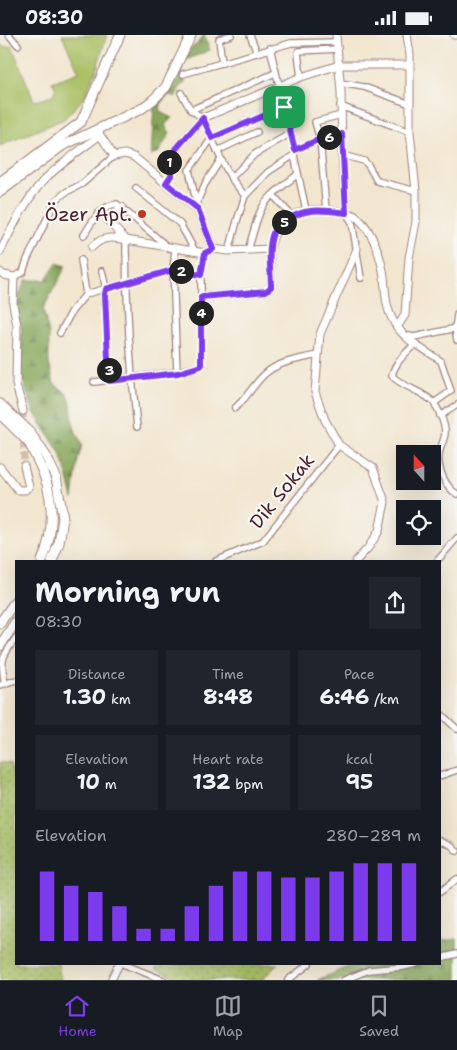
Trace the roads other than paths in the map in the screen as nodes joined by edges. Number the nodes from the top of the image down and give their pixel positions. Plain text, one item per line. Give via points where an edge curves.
1 (9, 35) edge
2 (120, 35) edge
3 (191, 35) edge
4 (231, 35) edge
5 (250, 35) edge
6 (407, 35) edge
7 (337, 42) edge
8 (18, 45) dead end
9 (270, 48) junction
10 (257, 53) junction
11 (222, 63) junction
12 (339, 65) junction
13 (409, 65) junction
14 (275, 73) junction
15 (183, 74) dead end
16 (301, 77) junction
17 (340, 83) junction
18 (278, 85) junction
19 (181, 93) dead end
20 (410, 104) junction
21 (340, 106) junction
22 (284, 107) junction
23 (191, 110) junction
24 (341, 115) junction
25 (203, 118) junction
26 (257, 132) dead end
27 (410, 132) junction
28 (291, 133) junction
29 (342, 134) junction
30 (212, 138) junction
31 (320, 139) junction
32 (217, 151) junction
33 (173, 152) joint
34 (294, 152) junction
35 (342, 155) junction
36 (114, 157) junction
37 (221, 159) junction
38 (298, 174) junction
39 (231, 178) junction
40 (0, 182) edge
41 (166, 183) junction
42 (136, 188) dead end
43 (416, 191) junction
44 (0, 192) edge
45 (273, 195) junction
46 (246, 196) junction
47 (197, 206) junction
48 (122, 207) junction
49 (306, 210) junction
50 (326, 210) junction
51 (346, 213) junction
52 (292, 216) junction
53 (84, 235) dead end
54 (126, 240) junction
55 (92, 247) dead end
56 (172, 248) junction
57 (213, 249) junction
58 (270, 249) junction
59 (357, 249) junction
60 (248, 250) junction
61 (195, 251) junction
62 (229, 251) junction
63 (0, 252) edge
64 (205, 253) junction
65 (81, 261) dead end
66 (173, 270) junction
67 (102, 271) dead end
68 (0, 272) edge
69 (201, 275) junction
70 (14, 277) junction
71 (361, 278) dead end
72 (126, 283) junction
73 (106, 289) junction
74 (86, 293) junction
75 (201, 297) junction
76 (457, 315) edge
77 (397, 327) junction
78 (456, 328) edge
79 (60, 333) dead end
80 (404, 335) junction
81 (457, 341) edge
82 (415, 344) junction
83 (318, 355) junction
84 (178, 373) junction
85 (131, 378) junction
86 (109, 381) junction
87 (94, 382) dead end
88 (434, 403) junction
89 (0, 404) edge
90 (457, 405) edge
91 (235, 408) dead end
92 (23, 411) tunnel mouth
93 (0, 414) edge
94 (440, 417) junction
95 (137, 427) dead end
96 (339, 445) junction
97 (24, 466) tunnel mouth
98 (0, 467) edge
99 (457, 494) edge
100 (457, 538) edge
101 (42, 560) edge
102 (52, 560) edge
103 (218, 560) edge
104 (357, 560) edge
105 (438, 560) edge
106 (15, 601) edge
107 (1, 620) edge
108 (15, 623) edge
109 (15, 639) edge
110 (0, 646) edge
111 (15, 680) edge
112 (2, 684) edge
113 (441, 714) edge
114 (457, 729) edge
115 (457, 770) edge
116 (441, 776) edge
117 (441, 840) edge
118 (457, 851) edge
119 (457, 879) edge
120 (441, 891) edge
121 (457, 954) edge
122 (441, 958) edge
123 (118, 965) edge
124 (126, 965) edge
125 (307, 965) edge
126 (412, 965) edge
127 (111, 980) edge
128 (163, 980) edge
129 (288, 980) edge
130 (344, 980) edge

1 - 8 street
2 - 40 main road via 81,122
3 - 44 main road via 166,87 153,100 141,109 62,146
4 - 11 street via 219,39
5 - 10 street
6 - 13 street
7 - 9 street via 291,43
7 - 12 street
7 - 16 street via 300,51
9 - 10 street
9 - 14 street
10 - 11 street
11 - 15 street
12 - 13 street
12 - 16 street
12 - 17 street
13 - 20 street
14 - 18 street
14 - 23 street
16 - 18 street
17 - 20 street via 364,87
17 - 21 street
18 - 22 street
18 - 25 street
19 - 23 street
20 - 27 street
21 - 24 street
21 - 27 street
22 - 28 street
22 - 30 street
23 - 25 street
24 - 29 street
24 - 31 street via 315,122
25 - 30 street
25 - 33 street
26 - 32 street
27 - 43 street
28 - 34 street
28 - 39 street via 255,154
29 - 31 street
29 - 35 street
30 - 32 street
30 - 47 street via 189,170
31 - 34 street
31 - 50 street
32 - 37 street
33 - 41 street via 168,158 172,174
34 - 38 street
34 - 46 street via 268,172
35 - 43 street via 364,161 377,181
35 - 51 street
36 - 41 street via 125,154 134,157
36 - 63 street via 100,135 44,181 18,216
36 - 70 street via 82,185 56,200 23,272
37 - 39 street
37 - 47 street via 205,184
38 - 45 street
38 - 49 street
39 - 46 street
41 - 47 street
42 - 61 street via 180,224
43 - 77 street via 416,222 409,258 405,315
45 - 52 street
45 - 60 street via 260,212
46 - 62 street
47 - 57 street
48 - 53 street via 117,203 110,204 99,211
48 - 54 street via 108,221
48 - 56 street
49 - 50 street
49 - 52 street
50 - 51 street
51 - 59 street via 352,222
51 - 77 street via 355,216 370,233 382,266 387,307
52 - 58 street via 275,228
54 - 55 street via 112,237
54 - 56 street
54 - 72 street
56 - 61 street
56 - 66 street
57 - 62 street
57 - 64 street
58 - 60 street
58 - 75 street via 271,287 266,291
59 - 71 street
59 - 83 street via 320,334
60 - 62 street
61 - 64 street
64 - 69 street
65 - 74 street
66 - 69 street
66 - 72 street
66 - 84 street
67 - 73 street
68 - 70 street
69 - 75 street
70 - 92 street via 13,304 18,326 16,384
72 - 73 street
72 - 85 street
73 - 74 street
73 - 86 street
74 - 79 street
75 - 84 street via 201,366
76 - 78 street
77 - 80 street
78 - 80 street via 414,337
78 - 81 street
80 - 82 street
82 - 88 street via 441,361 451,391
82 - 88 street via 403,356 392,376
83 - 91 street via 279,364 266,373
83 - 96 street via 315,392 324,420
84 - 85 street
85 - 86 street
85 - 95 street
86 - 87 street
88 - 94 street
89 - 102 main road via 29,431 56,477 63,518
90 - 94 street
93 - 101 main road via 29,443 49,491 52,517
94 - 99 street via 445,434 439,464 444,479
96 - 103 street, Dik Sokak via 263,541
96 - 104 street via 373,468 386,502 379,531
97 - 98 street via 29,487 25,490 18,490
100 - 105 street
106 - 107 main road
108 - 110 main road
109 - 112 street via 3,655 0,669
111 - 112 street
113 - 114 street
115 - 116 street
117 - 118 street
119 - 120 street
121 - 122 street
123 - 127 street
124 - 128 street
125 - 129 street
126 - 130 street via 369,970

